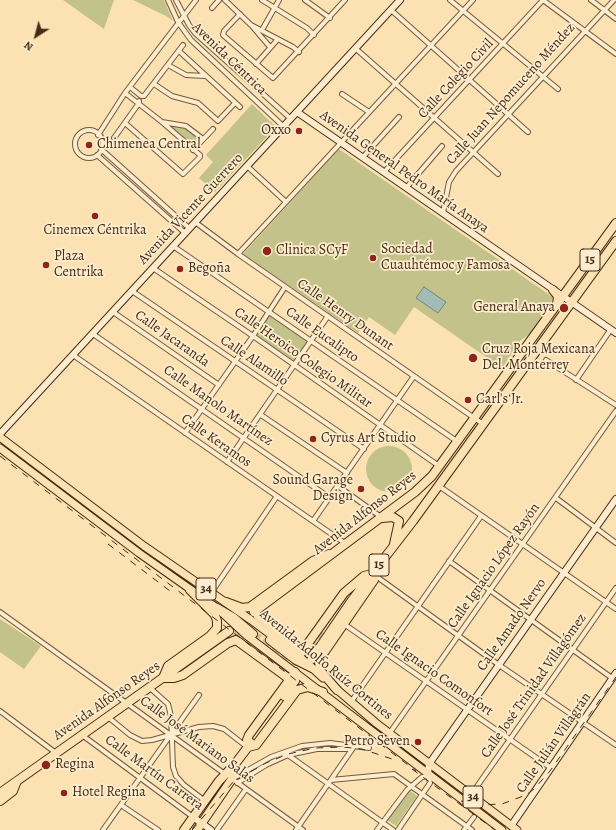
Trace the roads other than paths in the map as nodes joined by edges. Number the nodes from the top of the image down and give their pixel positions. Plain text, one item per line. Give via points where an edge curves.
1 (168, 0) edge
2 (176, 0) edge
3 (196, 0) edge
4 (219, 0) edge
5 (226, 0) edge
6 (262, 0) edge
7 (279, 0) edge
8 (305, 0) edge
9 (345, 0) edge
10 (400, 0) edge
11 (450, 0) edge
12 (473, 0) edge
13 (543, 0) edge
14 (591, 0) edge
15 (614, 0) edge
16 (212, 8) dead end
17 (274, 9) junction
18 (391, 10) junction
19 (604, 10) junction
20 (462, 11) junction
21 (240, 14) junction
22 (183, 16) junction
23 (330, 18) junction
24 (616, 19) edge
25 (178, 22) junction
26 (251, 25) junction
27 (262, 30) junction
28 (585, 31) junction
29 (314, 35) junction
30 (278, 38) junction
31 (503, 44) junction
32 (183, 45) dead end
33 (431, 45) junction
34 (270, 47) junction
35 (355, 48) junction
36 (179, 51) junction
37 (299, 52) junction
38 (616, 54) edge
39 (256, 64) junction
40 (168, 65) junction
41 (205, 76) junction
42 (543, 77) junction
43 (247, 80) junction
44 (471, 80) junction
45 (154, 84) junction
46 (396, 84) junction
47 (130, 87) junction
48 (241, 87) junction
49 (558, 89) dead end
50 (126, 92) junction
51 (342, 94) dead end
52 (139, 103) junction
53 (235, 103) junction
54 (240, 107) dead end
55 (297, 112) junction
56 (369, 112) junction
57 (509, 114) junction
58 (399, 117) dead end
59 (434, 118) junction
60 (291, 119) junction
61 (162, 122) junction
62 (125, 123) junction
63 (284, 127) junction
64 (213, 129) dead end
65 (528, 132) dead end
66 (98, 135) junction
67 (114, 138) dead end
68 (203, 139) junction
69 (341, 142) junction
70 (442, 146) dead end
71 (101, 149) junction
72 (193, 150) junction
73 (473, 152) junction
74 (97, 155) junction
75 (363, 157) junction
76 (247, 166) junction
77 (384, 172) junction
78 (498, 174) dead end
79 (406, 188) junction
80 (286, 202) junction
81 (443, 213) junction
82 (195, 222) junction
83 (616, 223) edge
84 (190, 228) junction
85 (613, 230) edge
86 (185, 233) junction
87 (616, 241) edge
88 (173, 246) junction
89 (238, 254) junction
90 (153, 268) junction
91 (285, 287) junction
92 (553, 290) junction
93 (132, 291) junction
94 (563, 297) junction
95 (572, 302) junction
96 (556, 307) junction
97 (113, 312) junction
98 (269, 312) junction
99 (328, 316) junction
100 (614, 331) edge
101 (93, 334) junction
102 (253, 336) junction
103 (311, 341) junction
104 (73, 355) junction
105 (546, 360) dead end
106 (235, 362) junction
107 (294, 365) junction
108 (414, 376) junction
109 (576, 380) junction
110 (219, 385) junction
111 (277, 390) junction
112 (397, 400) junction
113 (616, 405) edge
114 (202, 409) junction
115 (616, 411) edge
116 (261, 415) junction
117 (475, 418) junction
118 (380, 424) junction
119 (483, 424) junction
120 (185, 433) junction
121 (0, 434) edge
122 (0, 437) edge
123 (244, 438) junction
124 (458, 442) junction
125 (0, 448) edge
126 (364, 449) junction
127 (227, 462) junction
128 (440, 467) junction
129 (347, 473) junction
130 (338, 486) junction
131 (439, 486) junction
132 (277, 496) junction
133 (330, 498) junction
134 (556, 498) junction
135 (616, 499) edge
136 (481, 516) junction
137 (382, 518) junction
138 (313, 521) junction
139 (595, 528) junction
140 (616, 543) edge
141 (346, 544) junction
142 (522, 544) junction
143 (392, 548) junction
144 (339, 550) junction
145 (449, 561) junction
146 (563, 573) junction
147 (372, 574) junction
148 (616, 588) edge
149 (190, 590) junction
150 (490, 590) junction
151 (212, 593) junction
152 (352, 600) junction
153 (226, 602) junction
154 (606, 602) junction
155 (417, 606) junction
156 (217, 608) junction
157 (616, 609) edge
158 (0, 612) edge
159 (255, 616) junction
160 (531, 619) junction
161 (343, 624) junction
162 (325, 629) tunnel mouth
163 (231, 632) tunnel mouth
164 (253, 634) tunnel mouth
165 (458, 636) junction
166 (270, 640) dead end
167 (573, 648) junction
168 (384, 653) junction
169 (301, 654) junction
170 (312, 664) junction
171 (499, 665) junction
172 (295, 672) junction
173 (614, 675) edge
174 (163, 678) junction
175 (292, 679) junction
176 (425, 680) junction
177 (149, 688) junction
178 (337, 690) junction
179 (323, 692) junction
180 (542, 694) junction
181 (199, 695) dead end
182 (351, 702) junction
183 (127, 703) junction
184 (468, 710) junction
185 (0, 711) edge
186 (108, 717) junction
187 (582, 723) junction
188 (389, 734) junction
189 (82, 735) junction
190 (171, 735) junction
191 (510, 740) junction
192 (616, 745) edge
193 (248, 747) junction
194 (354, 747) junction
195 (369, 748) dead end
196 (56, 753) junction
197 (288, 755) junction
198 (429, 764) junction
199 (551, 768) junction
200 (428, 775) junction
201 (140, 778) junction
202 (231, 779) junction
203 (17, 781) junction
204 (329, 782) junction
205 (412, 786) junction
206 (246, 789) junction
207 (2, 790) edge
208 (423, 794) junction
209 (470, 795) junction
210 (0, 800) edge
211 (205, 800) junction
212 (121, 805) junction
213 (193, 817) junction
214 (474, 817) dead end
215 (382, 822) junction
216 (199, 827) edge
217 (297, 828) edge
218 (466, 828) edge
219 (514, 828) edge
220 (103, 830) edge
221 (158, 830) edge
222 (184, 830) edge
223 (212, 830) edge
224 (217, 830) edge
225 (303, 830) edge
226 (377, 830) edge
227 (393, 830) edge
228 (398, 830) edge
229 (472, 830) edge
230 (502, 830) edge

1 - 25 street, Avenida Céntrica
2 - 22 street, Avenida Céntrica
3 - 22 street
4 - 16 street
5 - 21 street
6 - 17 street
7 - 17 street
8 - 23 street
9 - 23 street
10 - 18 street, Avenida Vicente Guerrero
11 - 20 street
12 - 20 street
13 - 28 street
13 - 31 street, Calle Colegio Civil
14 - 19 street
15 - 19 street, Calle Juan Nepomuceno Méndez
17 - 27 street
17 - 29 street via 307,28
18 - 33 street
18 - 35 street, Avenida Vicente Guerrero
19 - 24 street
19 - 28 street, Calle Juan Nepomuceno Méndez
20 - 31 street
20 - 33 street
21 - 26 street
21 - 39 street via 223,35
22 - 25 street
22 - 43 street, Avenida Céntrica via 195,33
23 - 29 street
25 - 47 street
25 - 48 street, Avenida Céntrica via 190,40
26 - 27 street
26 - 34 street
27 - 30 street
28 - 38 street
28 - 42 street, Calle Juan Nepomuceno Méndez
29 - 37 street
30 - 34 street
30 - 37 street
31 - 42 street
31 - 44 street, Calle Colegio Civil
32 - 36 street
33 - 44 street
33 - 46 street
34 - 39 street
35 - 46 street
35 - 55 street, Avenida Vicente Guerrero
36 - 40 street
36 - 41 street
37 - 39 street via 276,77 272,78
40 - 41 street via 186,75
40 - 45 street
41 - 53 street
42 - 49 street
42 - 57 street, Calle Juan Nepomuceno Méndez
43 - 48 street
43 - 60 street, Avenida Céntrica
44 - 57 street
44 - 59 street, Calle Colegio Civil
45 - 47 street via 143,96
45 - 53 street via 172,96 198,103 218,121
46 - 56 street
46 - 59 street
47 - 50 street
48 - 63 street, Avenida Céntrica
50 - 52 street
50 - 66 street
51 - 56 street
52 - 61 street
52 - 62 street
53 - 54 street
55 - 60 street, Avenida Vicente Guerrero
55 - 69 street, Avenida General Pedro María Anaya
56 - 69 street
57 - 65 street
57 - 73 street, Calle Juan Nepomuceno Méndez
58 - 75 street
59 - 73 street
59 - 77 street, Calle Colegio Civil
60 - 63 street, Avenida Vicente Guerrero
61 - 68 street via 186,126
61 - 72 street
62 - 67 street
62 - 72 street via 183,174 200,158
63 - 76 street, Avenida Vicente Guerrero
64 - 68 street
66 - 71 street via 102,140
66 - 74 street via 93,131 84,131 78,136 75,144 77,152 83,157 91,158
68 - 72 street
69 - 75 street, Avenida General Pedro María Anaya
69 - 80 street
70 - 79 street
71 - 74 street
71 - 84 street
73 - 78 street
73 - 81 street, Calle Juan Nepomuceno Méndez via 450,180
74 - 86 street
75 - 77 street, Avenida General Pedro María Anaya
76 - 80 street
76 - 82 street, Avenida Vicente Guerrero
77 - 79 street, Avenida General Pedro María Anaya
79 - 81 street, Avenida General Pedro María Anaya
80 - 89 street
81 - 92 street, Avenida General Pedro María Anaya
82 - 84 street, Avenida Vicente Guerrero
82 - 89 street, Calle Henry Dunant
83 - 85 highway, Avenida Alfonso Reyes / 15
84 - 86 street, Avenida Vicente Guerrero
85 - 94 highway, Avenida Alfonso Reyes / 15
86 - 88 street, Avenida Vicente Guerrero
87 - 95 highway, 15
88 - 90 street, Avenida Vicente Guerrero
88 - 98 street, Calle Eucalipto
89 - 91 street, Calle Henry Dunant
90 - 93 street, Avenida Vicente Guerrero
90 - 102 street, Calle Heroico Colegio Militar
91 - 98 street
91 - 99 street, Calle Henry Dunant
92 - 94 street, Avenida General Pedro María Anaya
92 - 96 highway via 558,297
93 - 97 street, Avenida Vicente Guerrero
93 - 106 street, Calle Alamillo
94 - 95 street, Avenida General Pedro María Anaya
94 - 96 highway, Avenida Alfonso Reyes / 15
95 - 100 street, Avenida General Pedro María Anaya
95 - 119 highway, 15
96 - 117 highway, Avenida Alfonso Reyes / 15
97 - 101 street, Avenida Vicente Guerrero
97 - 110 street, Calle Jacaranda
98 - 102 street
98 - 103 street, Calle Eucalipto
99 - 103 street
99 - 108 street, Calle Henry Dunant
100 - 109 street
101 - 104 street, Avenida Vicente Guerrero
101 - 114 street, Calle Manolo Martínez
102 - 106 street
102 - 107 street, Calle Heroico Colegio Militar
103 - 107 street
103 - 112 street, Calle Eucalipto
104 - 120 street, Calle Keramos
104 - 121 street, Avenida Vicente Guerrero
105 - 109 street
106 - 110 street
106 - 111 street, Calle Alamillo
107 - 111 street
107 - 118 street, Calle Heroico Colegio Militar
108 - 112 street
108 - 117 street, Calle Henry Dunant
109 - 113 street
110 - 114 street
111 - 116 street
111 - 126 street, Calle Alamillo
112 - 118 street
112 - 124 street, Calle Eucalipto
114 - 120 street
114 - 123 street, Calle Manolo Martínez
115 - 134 street, Calle Ignacio López Rayón
116 - 123 street
116 - 129 street
117 - 119 street, Calle Henry Dunant
117 - 124 highway, Avenida Alfonso Reyes / 15
118 - 126 street
118 - 128 street, Calle Heroico Colegio Militar
119 - 131 highway, 15
120 - 127 street, Calle Keramos
122 - 151 main road, Avenida Adolfo Ruíz Cortines / 34 via 144,546
123 - 127 street
123 - 133 street, Calle Manolo Martínez
124 - 128 highway, Avenida Alfonso Reyes / 15
125 - 149 main road, Avenida Adolfo Ruíz Cortines / 34
126 - 129 street
127 - 132 street, Calle Keramos
128 - 137 highway, Avenida Alfonso Reyes / 15 via 415,492
129 - 130 street
130 - 133 street
130 - 137 street
131 - 136 street
131 - 143 highway, 15
132 - 138 street, Calle Keramos
132 - 151 street
133 - 138 street
134 - 139 street
134 - 142 street, Calle Ignacio López Rayón
135 - 139 street, Calle Amado Nervo
136 - 142 street
136 - 145 street
137 - 141 highway, Avenida Alfonso Reyes / 15
137 - 143 highway via 393,517 399,521
138 - 141 street, Calle Keramos
139 - 140 street
139 - 146 street, Calle Amado Nervo
141 - 144 highway, Avenida Alfonso Reyes / 15
142 - 146 street
142 - 150 street, Calle Ignacio López Rayón
143 - 147 highway, 15
144 - 153 highway via 313,561 250,607 242,608
144 - 159 highway via 319,571
145 - 150 street
145 - 155 street
146 - 154 street
146 - 160 street, Calle Amado Nervo
147 - 152 highway, 15
147 - 155 street
147 - 161 highway via 374,580
147 - 169 highway via 364,576 344,593
148 - 154 street, Calle José Trinidad Villagómez
149 - 156 main road, Avenida Adolfo Ruíz Cortines / 34
149 - 174 highway via 215,615 216,628 210,636 168,666
150 - 160 street
150 - 165 street, Calle Ignacio López Rayón
151 - 153 main road, Avenida Adolfo Ruíz Cortines / 34
152 - 162 highway via 340,609
152 - 170 highway, 15
153 - 159 main road, Avenida Adolfo Ruíz Cortines / 34
154 - 157 street
154 - 167 street, Calle José Trinidad Villagómez
155 - 165 street
155 - 168 street
156 - 164 highway
156 - 172 main road, Avenida Adolfo Ruíz Cortines / 34 via 246,635
158 - 183 street, Calle José Mariano Salas
159 - 169 highway
160 - 167 street
160 - 171 street, Calle Amado Nervo
161 - 168 street, Calle Ignacio Comonfort
161 - 178 highway via 321,655 318,665
163 - 174 highway, Avenida Alfonso Reyes via 212,648 203,650
165 - 171 street
165 - 176 street, Calle Ignacio López Rayón
166 - 170 highway via 296,660
167 - 173 street
167 - 180 street, Calle José Trinidad Villagómez
168 - 176 street, Calle Ignacio Comonfort
168 - 182 street
169 - 170 main road, Avenida Adolfo Ruíz Cortines / 34
170 - 178 main road, Avenida Adolfo Ruíz Cortines / 34
171 - 180 street
171 - 184 street, Calle Amado Nervo
172 - 175 highway
172 - 179 main road, Avenida Adolfo Ruíz Cortines / 34
173 - 187 street, Calle Julián Villagrán
174 - 175 highway via 183,675 236,640
174 - 177 highway, Avenida Alfonso Reyes
175 - 193 highway via 249,735
176 - 184 street, Calle Ignacio Comonfort
176 - 188 street, Calle Ignacio López Rayón
177 - 183 highway, Avenida Alfonso Reyes
177 - 190 street via 168,704
178 - 182 main road, Avenida Adolfo Ruíz Cortines / 34
179 - 193 highway via 308,687 297,690 256,745
179 - 200 main road, Avenida Adolfo Ruíz Cortines / 34
180 - 187 street
180 - 191 street, Calle José Trinidad Villagómez
181 - 190 street
182 - 188 main road, Avenida Adolfo Ruíz Cortines / 34
183 - 186 highway, Avenida Alfonso Reyes
183 - 190 street, Calle José Mariano Salas
184 - 191 street, Calle Ignacio Comonfort
184 - 198 street, Calle Amado Nervo
185 - 196 street
186 - 189 highway, Avenida Alfonso Reyes
186 - 190 street via 130,735 142,740
187 - 192 street
187 - 199 street, Calle Julián Villagrán
188 - 198 main road, Avenida Adolfo Ruíz Cortines / 34
189 - 196 highway, Avenida Alfonso Reyes
189 - 201 street, Calle Martín Carrera
190 - 193 street via 199,728 219,727
190 - 201 street
190 - 202 street, Calle José Mariano Salas
190 - 211 street via 176,776
191 - 199 street, Calle Ignacio Comonfort
191 - 209 street, Calle José Trinidad Villagómez
193 - 202 highway via 235,764
194 - 195 street
194 - 197 street via 317,749
194 - 202 street via 323,743 294,748 271,757
194 - 204 street
196 - 203 highway, Avenida Alfonso Reyes
197 - 202 street
197 - 204 street
198 - 200 street
198 - 209 main road, Avenida Adolfo Ruíz Cortines / 34
199 - 219 street, Calle Julián Villagrán
200 - 205 street
200 - 208 street via 430,783
200 - 230 main road, Avenida Adolfo Ruíz Cortines / 34
201 - 212 street
201 - 213 street, Calle Martín Carrera
202 - 206 street, Calle José Mariano Salas
202 - 211 highway
202 - 216 highway
203 - 207 highway, Avenida Alfonso Reyes
203 - 210 highway via 13,791
204 - 205 street via 391,773
204 - 215 street
204 - 217 street
205 - 208 street
205 - 215 street via 404,792
206 - 217 street, Calle José Mariano Salas
206 - 224 street
208 - 218 street
208 - 228 street
209 - 219 main road, Avenida Adolfo Ruíz Cortines / 34
211 - 213 highway
212 - 220 street
212 - 221 street
213 - 216 street, Calle Martín Carrera
213 - 222 highway
214 - 218 street
215 - 226 street
215 - 227 street
216 - 223 street, Calle Martín Carrera
217 - 225 street, Calle José Mariano Salas
218 - 229 street

